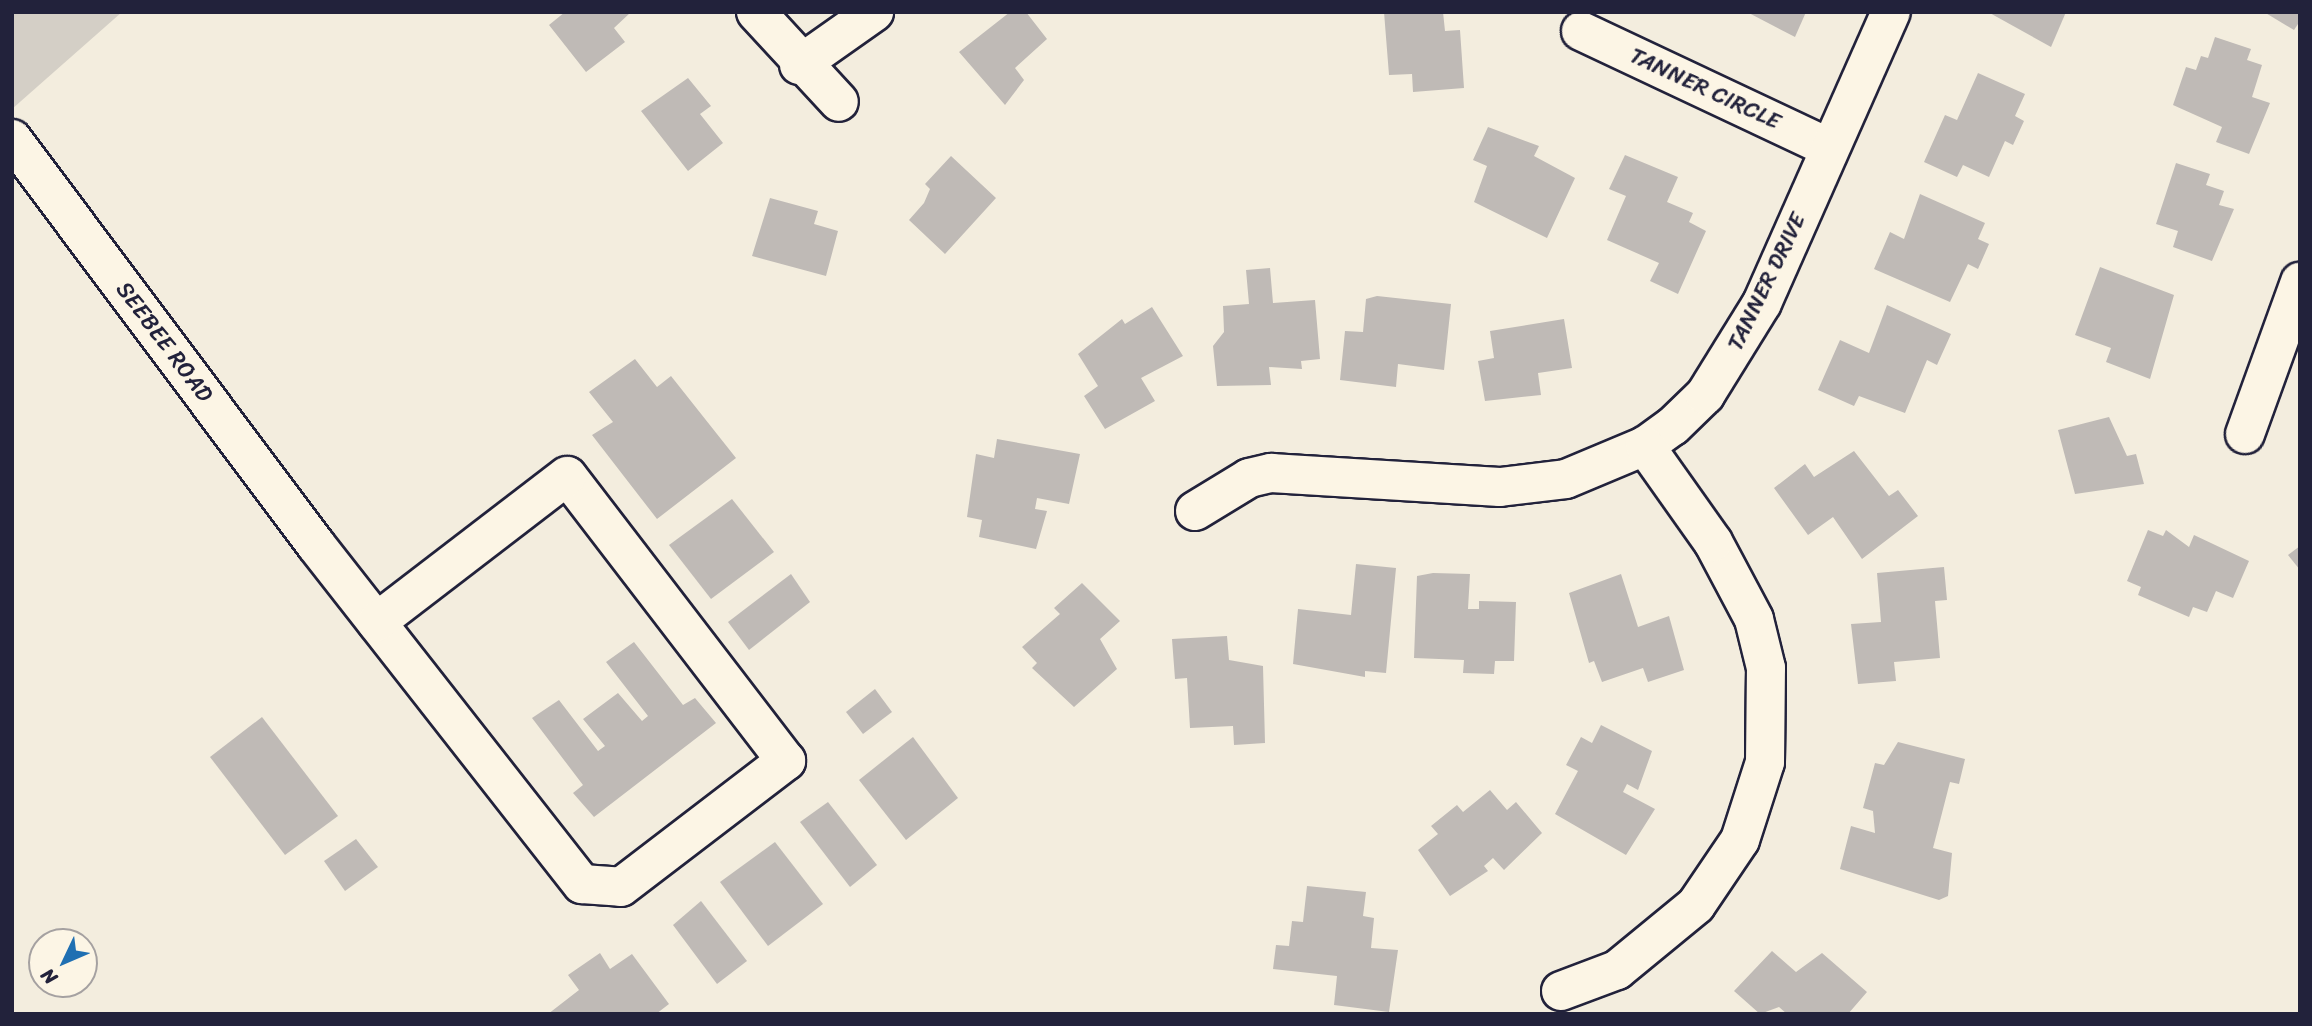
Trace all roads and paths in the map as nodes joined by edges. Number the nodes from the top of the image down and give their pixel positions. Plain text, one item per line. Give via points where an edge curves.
1 (755, 12) edge
2 (874, 12) edge
3 (1891, 12) edge
4 (1581, 31) dead end
5 (799, 65) junction
6 (839, 102) dead end
7 (12, 139) edge
8 (1828, 148) junction
9 (2300, 282) edge
10 (2245, 434) dead end
11 (1645, 446) junction
12 (1195, 512) dead end
13 (377, 622) junction
14 (1561, 990) dead end

1 - 5 street
2 - 5 street
3 - 8 street, TANNER DRIVE
4 - 8 street, TANNER CIRCLE
5 - 6 street
7 - 13 street, SEEBEE ROAD
8 - 11 street, TANNER DRIVE via 1738,348 1705,395
9 - 10 street
11 - 12 street, TANNER DRIVE via 1566,479 1500,487 1271,473 1249,478
11 - 14 street via 1713,542 1754,619 1766,668 1765,762 1740,840 1696,905 1617,970
13 - 13 street, SEEBEE ROAD via 568,476 786,761 621,887 582,884

